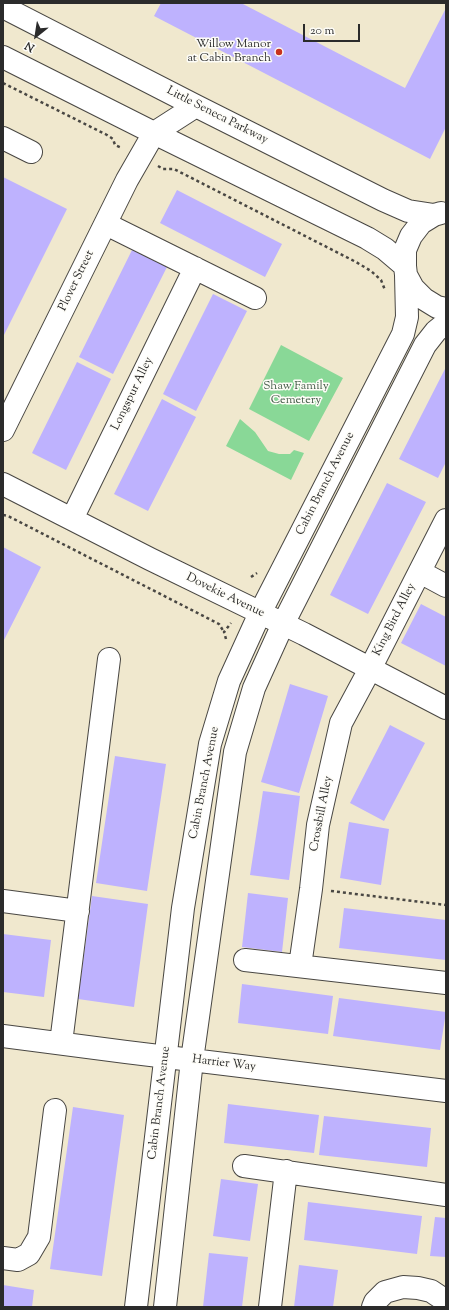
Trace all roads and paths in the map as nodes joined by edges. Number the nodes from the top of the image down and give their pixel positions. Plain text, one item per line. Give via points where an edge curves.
1 (3, 7) edge
2 (3, 57) edge
3 (3, 83) edge
4 (196, 106) junction
5 (154, 133) junction
6 (3, 138) edge
7 (125, 149) dead end
8 (32, 152) dead end
9 (154, 163) dead end
10 (442, 212) edge
11 (106, 224) junction
12 (195, 268) junction
13 (406, 270) junction
14 (387, 296) dead end
15 (255, 298) dead end
16 (446, 308) edge
17 (446, 323) edge
18 (3, 430) edge
19 (3, 484) edge
20 (3, 515) edge
21 (72, 519) junction
22 (446, 520) edge
23 (260, 571) dead end
24 (420, 572) junction
25 (251, 577) dead end
26 (446, 586) edge
27 (260, 613) junction
28 (283, 624) junction
29 (224, 632) dead end
30 (109, 659) dead end
31 (370, 669) junction
32 (446, 708) edge
33 (311, 889) junction
34 (3, 901) edge
35 (446, 905) edge
36 (78, 911) junction
37 (245, 960) dead end
38 (300, 966) junction
39 (446, 983) edge
40 (3, 1036) edge
41 (61, 1043) junction
42 (165, 1057) junction
43 (192, 1060) junction
44 (446, 1091) edge
45 (55, 1110) dead end
46 (244, 1166) dead end
47 (286, 1171) junction
48 (446, 1195) edge
49 (3, 1258) edge
50 (446, 1301) edge
51 (136, 1307) edge
52 (165, 1307) edge
53 (270, 1307) edge
54 (373, 1307) edge

1 - 4 street, Little Seneca Parkway
2 - 5 street
3 - 7 path via 107,135 113,139 115,145
4 - 5 street
4 - 10 street, Little Seneca Parkway via 408,211
5 - 11 street, Plover Street
5 - 13 street via 367,238 385,249
6 - 8 street
9 - 14 path via 163,169 174,169 356,262 381,280
10 - 13 street, Cabin Branch Avenue via 421,223 411,236 405,250
11 - 12 street
11 - 18 street, Plover Street
12 - 15 street
12 - 21 street, Longspur Alley
13 - 16 street via 413,288 424,300 437,307
13 - 27 street, Cabin Branch Avenue via 407,317 403,334
17 - 28 street, Cabin Branch Avenue via 424,345
19 - 21 street, Dovekie Avenue
20 - 29 path via 219,624
21 - 27 street, Dovekie Avenue
22 - 24 street, King Bird Alley
23 - 25 path
24 - 26 street, King Bird Alley
24 - 31 street, King Bird Alley
27 - 28 street, Dovekie Avenue
27 - 42 street, Cabin Branch Avenue via 229,681 210,744 183,908
28 - 31 street, Dovekie Avenue
28 - 43 street, Cabin Branch Avenue via 254,688 235,752
30 - 36 street
31 - 32 street, Dovekie Avenue
31 - 33 street, Crossbill Alley via 341,723 318,825
33 - 35 path
33 - 38 street, Crossbill Alley
34 - 36 street
36 - 41 street
37 - 38 street
38 - 39 street
40 - 41 street, Harrier Way
41 - 42 street, Harrier Way
42 - 43 street, Harrier Way
42 - 51 street, Cabin Branch Avenue
43 - 44 street, Harrier Way
43 - 52 street, Cabin Branch Avenue
45 - 49 street via 39,1237 29,1254 18,1260
46 - 47 street
47 - 48 street
47 - 53 street
50 - 54 street via 432,1291 403,1287 385,1292

